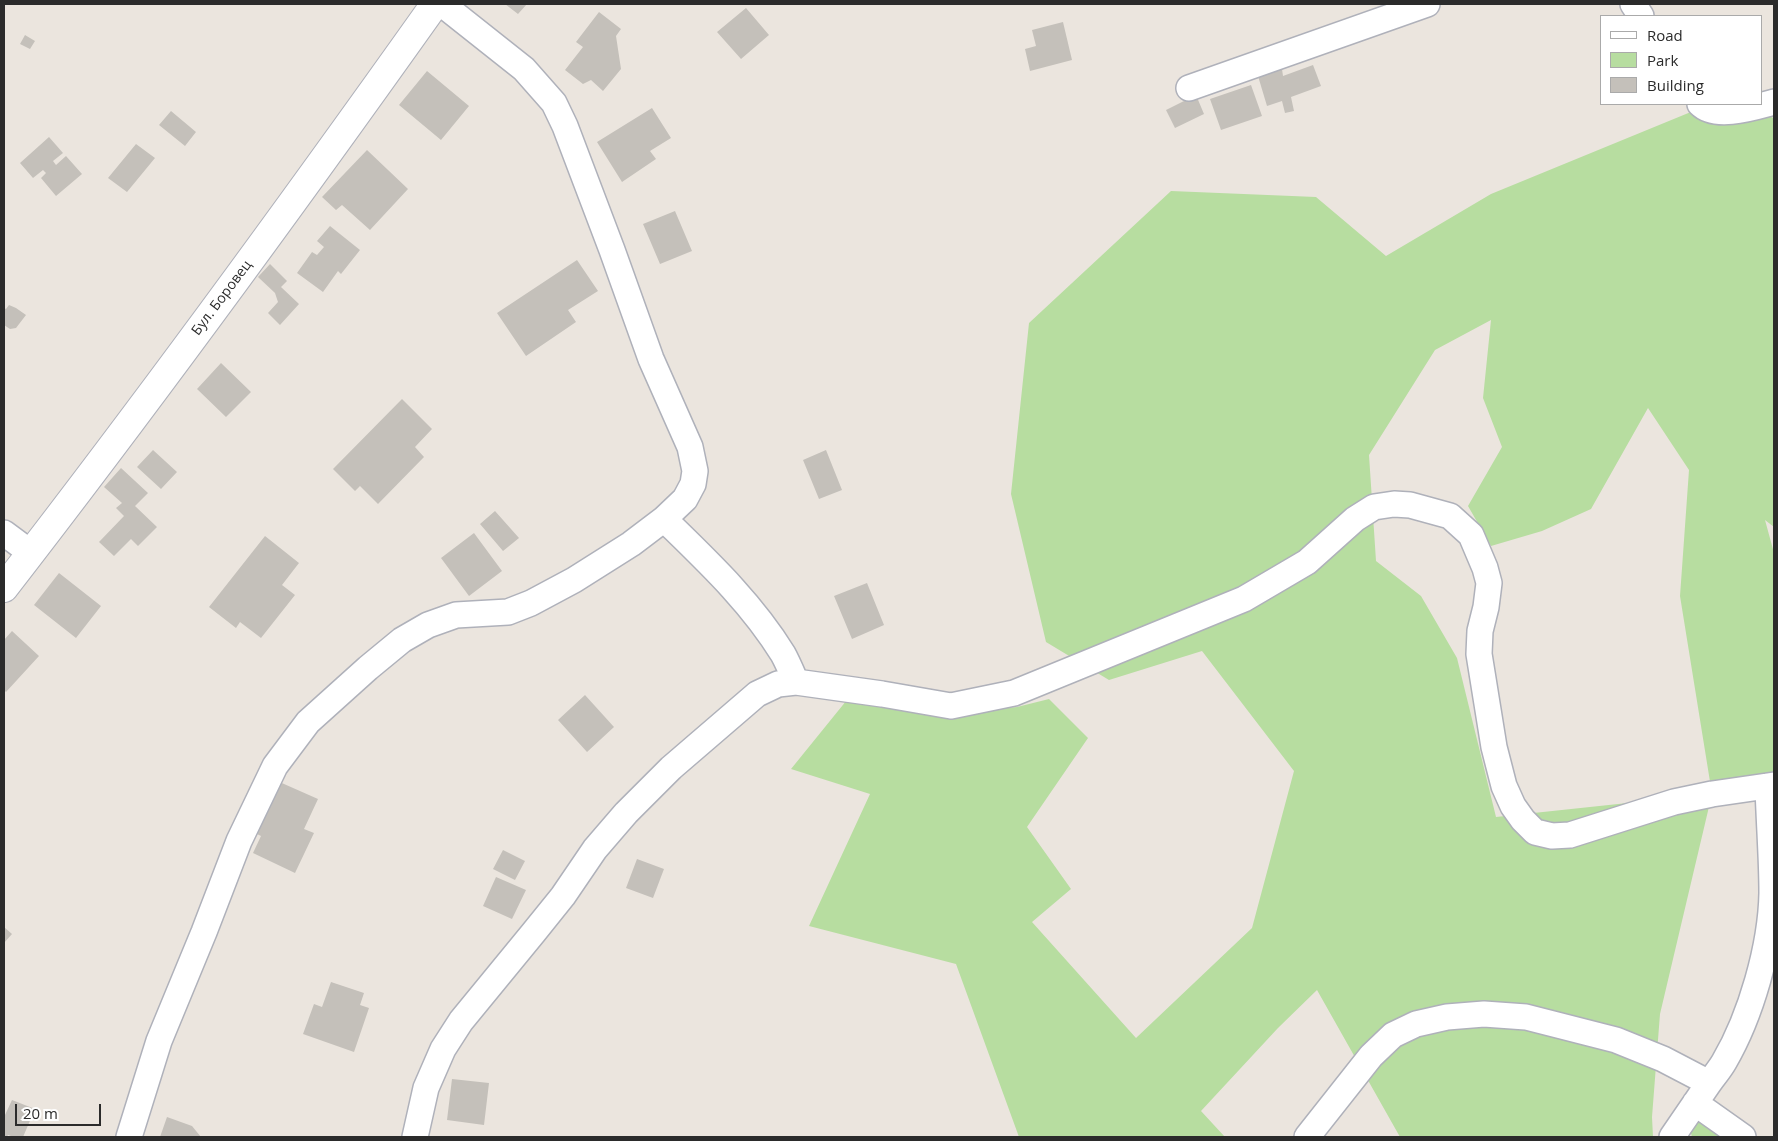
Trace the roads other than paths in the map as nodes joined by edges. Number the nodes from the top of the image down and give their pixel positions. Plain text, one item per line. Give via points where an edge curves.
1 (435, 4) edge
2 (442, 4) edge
3 (1427, 4) edge
4 (1633, 4) edge
5 (1640, 15) edge
6 (1189, 88) dead end
7 (1701, 105) edge
8 (1762, 105) edge
9 (664, 519) junction
10 (4, 533) edge
11 (31, 553) junction
12 (4, 588) edge
13 (796, 682) junction
14 (1771, 785) edge
15 (1695, 1110) edge
16 (129, 1137) edge
17 (415, 1137) edge
18 (1307, 1137) edge
19 (1672, 1137) edge
20 (1743, 1137) edge

1 - 11 street, Бул. Боровец via 220,302
2 - 9 street via 524,69 554,103 566,126 651,360 690,447 695,471 693,484 685,498
3 - 6 street
4 - 5 street
7 - 8 street via 1718,111
9 - 13 street via 756,616 784,655
9 - 16 street via 632,544 531,603 508,612 456,615 428,625 402,640 308,722 275,766 239,840 160,1041
10 - 11 street
11 - 12 street, Бул. Боровец
13 - 14 street via 951,706 1014,693 1244,599 1307,562 1355,518 1374,507 1410,505 1450,516 1471,535 1485,568 1489,584 1479,654 1494,747 1513,806 1535,832 1552,836 1570,835 1674,802
13 - 17 street via 778,684 757,694 670,768 595,850 563,896 461,1021 443,1050 426,1088
14 - 15 street via 1772,894 1768,935 1754,993 1741,1029
15 - 18 street via 1663,1059 1616,1040 1526,1017 1484,1014 1416,1024 1393,1035 1371,1056
15 - 19 street
15 - 20 street

